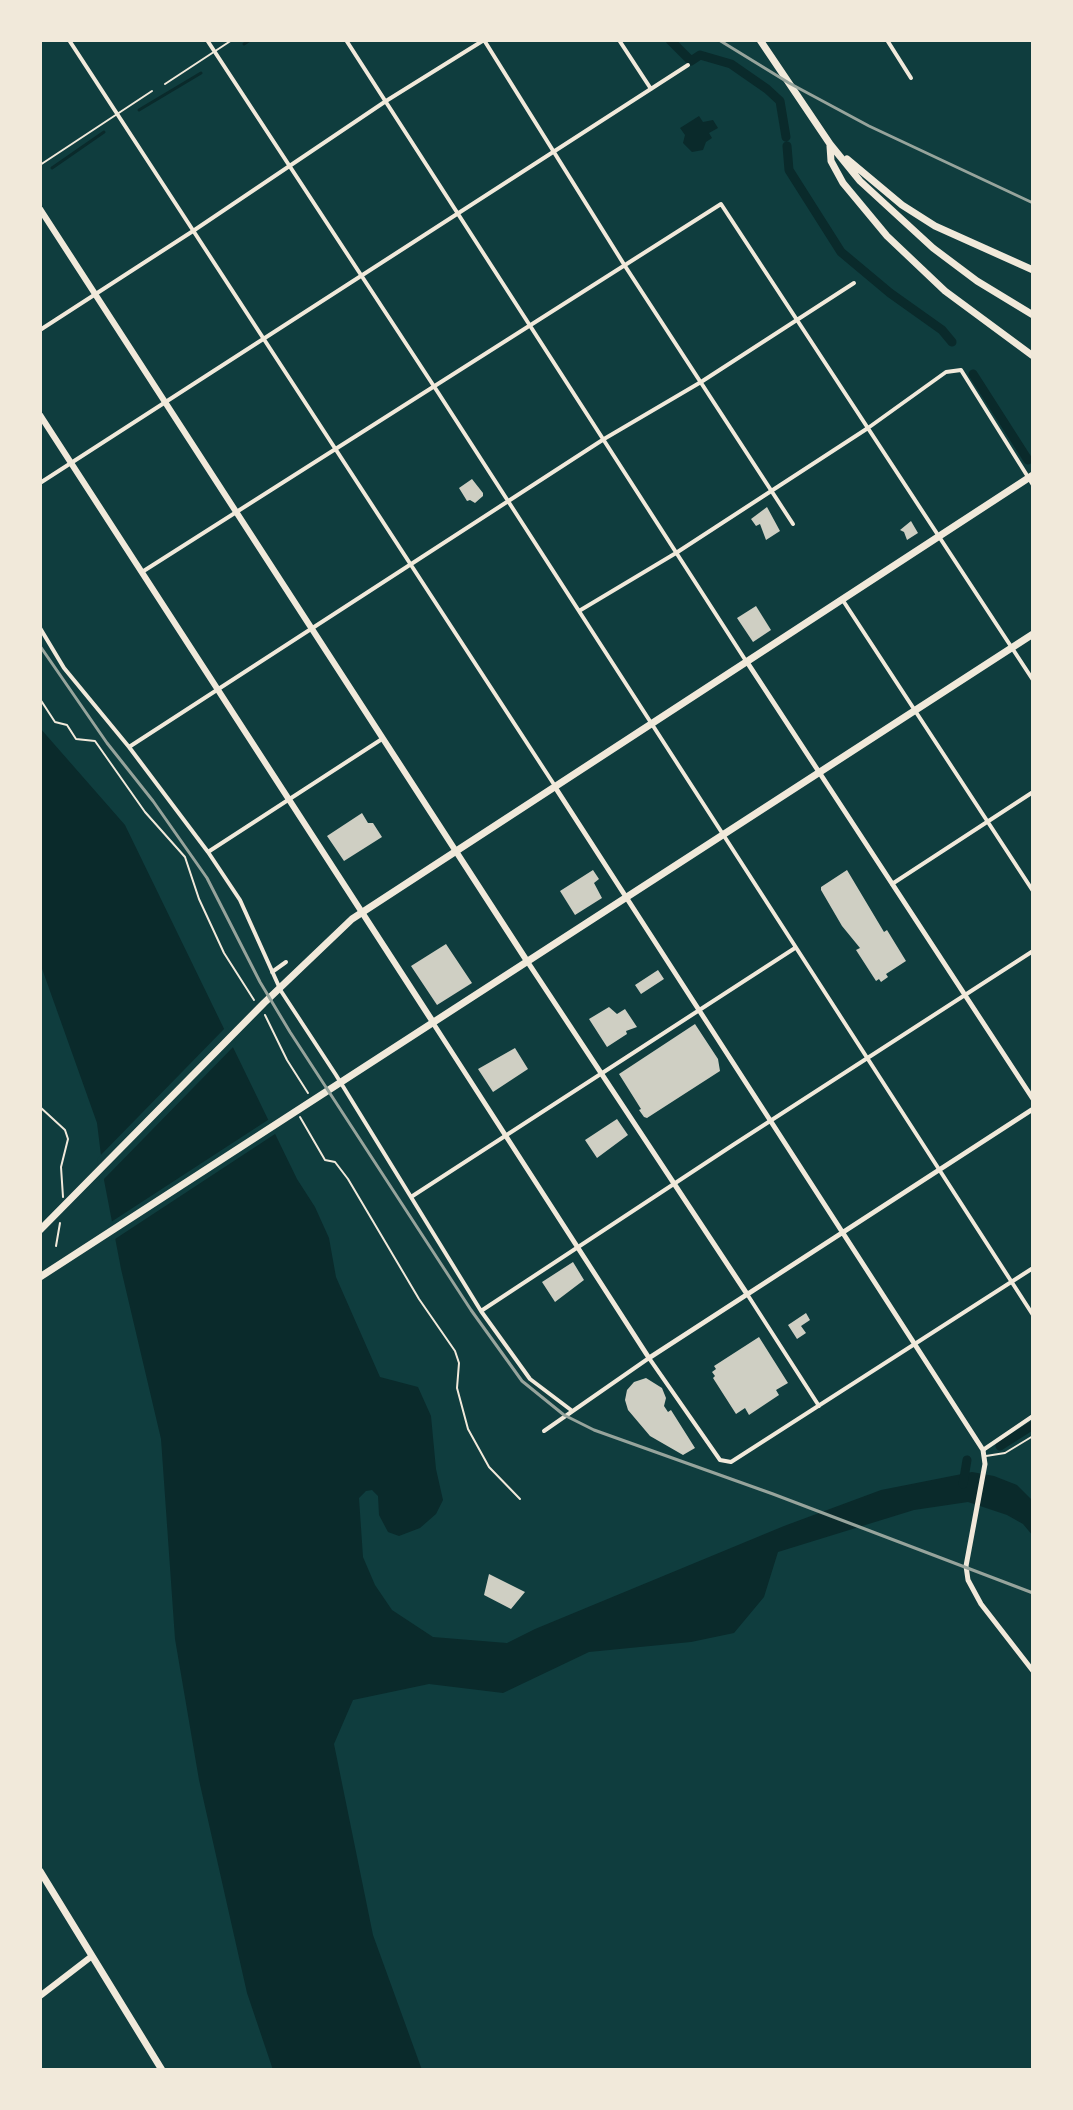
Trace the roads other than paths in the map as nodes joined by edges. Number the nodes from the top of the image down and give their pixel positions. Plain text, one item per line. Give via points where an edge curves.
1 (69, 40) edge
2 (207, 40) edge
3 (232, 40) edge
4 (346, 40) edge
5 (484, 40) edge
6 (619, 40) edge
7 (760, 40) edge
8 (887, 40) edge
9 (214, 51) junction
10 (688, 65) dead end
11 (911, 78) dead end
12 (165, 84) dead end
13 (651, 89) junction
14 (152, 91) dead end
15 (386, 101) junction
16 (117, 115) junction
17 (830, 144) junction
18 (553, 153) junction
19 (40, 165) edge
20 (289, 167) junction
21 (40, 209) edge
22 (458, 214) junction
23 (193, 231) junction
24 (625, 266) junction
25 (1033, 270) edge
26 (362, 275) junction
27 (854, 283) dead end
28 (96, 294) junction
29 (1033, 315) edge
30 (798, 320) junction
31 (530, 324) junction
32 (40, 330) edge
33 (265, 340) junction
34 (1033, 356) edge
35 (701, 382) junction
36 (434, 386) junction
37 (166, 402) junction
38 (40, 415) edge
39 (868, 428) junction
40 (604, 439) junction
41 (335, 450) junction
42 (71, 462) junction
43 (1031, 479) edge
44 (40, 483) edge
45 (771, 491) junction
46 (508, 502) junction
47 (235, 512) junction
48 (793, 524) dead end
49 (938, 535) junction
50 (676, 553) junction
51 (410, 565) junction
52 (142, 572) junction
53 (842, 599) junction
54 (579, 611) junction
55 (40, 628) edge
56 (311, 629) junction
57 (1033, 634) edge
58 (1012, 648) junction
59 (746, 661) junction
60 (1033, 680) edge
61 (218, 690) junction
62 (915, 711) junction
63 (651, 723) junction
64 (382, 739) junction
65 (129, 747) junction
66 (820, 772) junction
67 (555, 786) junction
68 (1033, 792) edge
69 (289, 800) junction
70 (987, 822) junction
71 (723, 834) junction
72 (454, 851) junction
73 (208, 852) junction
74 (892, 884) junction
75 (1033, 891) edge
76 (627, 897) junction
77 (361, 912) junction
78 (796, 948) junction
79 (1033, 951) edge
80 (527, 961) junction
81 (286, 962) dead end
82 (272, 972) junction
83 (965, 995) junction
84 (701, 1010) junction
85 (433, 1022) junction
86 (867, 1059) junction
87 (601, 1074) junction
88 (1033, 1099) edge
89 (1033, 1109) edge
90 (772, 1120) junction
91 (506, 1136) junction
92 (939, 1170) junction
93 (674, 1185) junction
94 (411, 1197) junction
95 (40, 1230) edge
96 (844, 1231) junction
97 (578, 1247) junction
98 (1033, 1268) edge
99 (40, 1277) edge
100 (1011, 1282) junction
101 (747, 1294) junction
102 (481, 1311) junction
103 (1033, 1315) edge
104 (916, 1343) junction
105 (649, 1358) junction
106 (819, 1406) junction
107 (571, 1410) junction
108 (1033, 1416) edge
109 (544, 1431) dead end
110 (1033, 1436) edge
111 (984, 1453) junction
112 (1033, 1671) edge
113 (40, 1871) edge
114 (92, 1956) junction
115 (40, 1996) edge
116 (162, 2070) edge

1 - 16 street
2 - 9 street
3 - 9 lane
4 - 15 street
5 - 15 street
5 - 18 street
6 - 13 street
7 - 17 highway
8 - 11 street
9 - 12 lane
9 - 20 street
10 - 13 street
13 - 18 street
14 - 16 lane
15 - 20 street
15 - 22 street
16 - 19 lane
16 - 23 street
17 - 25 highway via 924,219
17 - 29 highway via 860,181 933,248
17 - 34 highway via 831,161 843,183 887,236 936,283
18 - 22 street
18 - 24 street
20 - 23 street
20 - 26 street
21 - 28 main road
22 - 26 street
22 - 31 street
23 - 28 street
23 - 33 street
24 - 30 street via 721,204
24 - 31 street
24 - 35 street
26 - 33 street
26 - 36 street
27 - 30 street
28 - 32 street
28 - 37 main road
30 - 35 street
30 - 39 street
31 - 36 street
31 - 40 street
33 - 37 street
33 - 41 street
35 - 40 street
35 - 45 street
36 - 41 street
36 - 46 street
37 - 42 street
37 - 47 main road
38 - 42 main road
39 - 43 street via 946,372 961,370
39 - 45 street
39 - 49 street
40 - 46 street
40 - 50 street
41 - 47 street
41 - 51 street
42 - 44 street
42 - 52 main road
43 - 49 highway
45 - 48 street
45 - 50 street
46 - 51 street
46 - 54 street
47 - 52 street
47 - 56 main road
49 - 53 highway
49 - 58 street
50 - 54 street
50 - 59 street
51 - 56 street
51 - 67 street
52 - 61 main road
53 - 59 highway
53 - 62 street
54 - 63 street
55 - 65 street via 64,668
56 - 61 street
56 - 64 main road
57 - 58 highway
58 - 60 street
58 - 62 highway
59 - 63 highway
59 - 66 street
61 - 65 street
61 - 69 main road
62 - 66 highway
62 - 70 street
63 - 67 highway
63 - 71 street
64 - 69 street
64 - 72 main road
65 - 73 street
66 - 71 highway
66 - 74 street
67 - 72 highway
67 - 76 street
68 - 70 street
69 - 73 street
69 - 77 main road
70 - 74 street
70 - 75 street
71 - 76 highway
71 - 78 street
72 - 77 highway
72 - 80 main road
73 - 82 street via 240,900
74 - 83 street
76 - 80 highway
76 - 84 street
77 - 85 main road
77 - 95 highway
78 - 84 street
78 - 86 street
79 - 83 street
80 - 85 highway
80 - 87 street
81 - 82 street
82 - 94 street
83 - 86 street
83 - 88 street
84 - 87 street
84 - 90 street
85 - 91 street
85 - 99 highway
86 - 90 street
86 - 92 street
87 - 91 street
87 - 93 street
89 - 92 street
90 - 93 street
90 - 96 street
91 - 94 street
91 - 97 street
92 - 96 street
92 - 100 street
93 - 97 street
93 - 101 street
94 - 102 street
96 - 101 street
96 - 104 street
97 - 102 street
97 - 105 street
98 - 100 street
100 - 103 street
100 - 104 street
101 - 105 street
101 - 106 street
102 - 107 street via 530,1379
104 - 106 street
104 - 111 street
105 - 106 street via 725,1463
105 - 107 street
107 - 109 street
108 - 111 street
110 - 111 lane via 1005,1453
111 - 112 street via 966,1566 969,1584
113 - 114 highway
114 - 115 main road
114 - 116 highway

